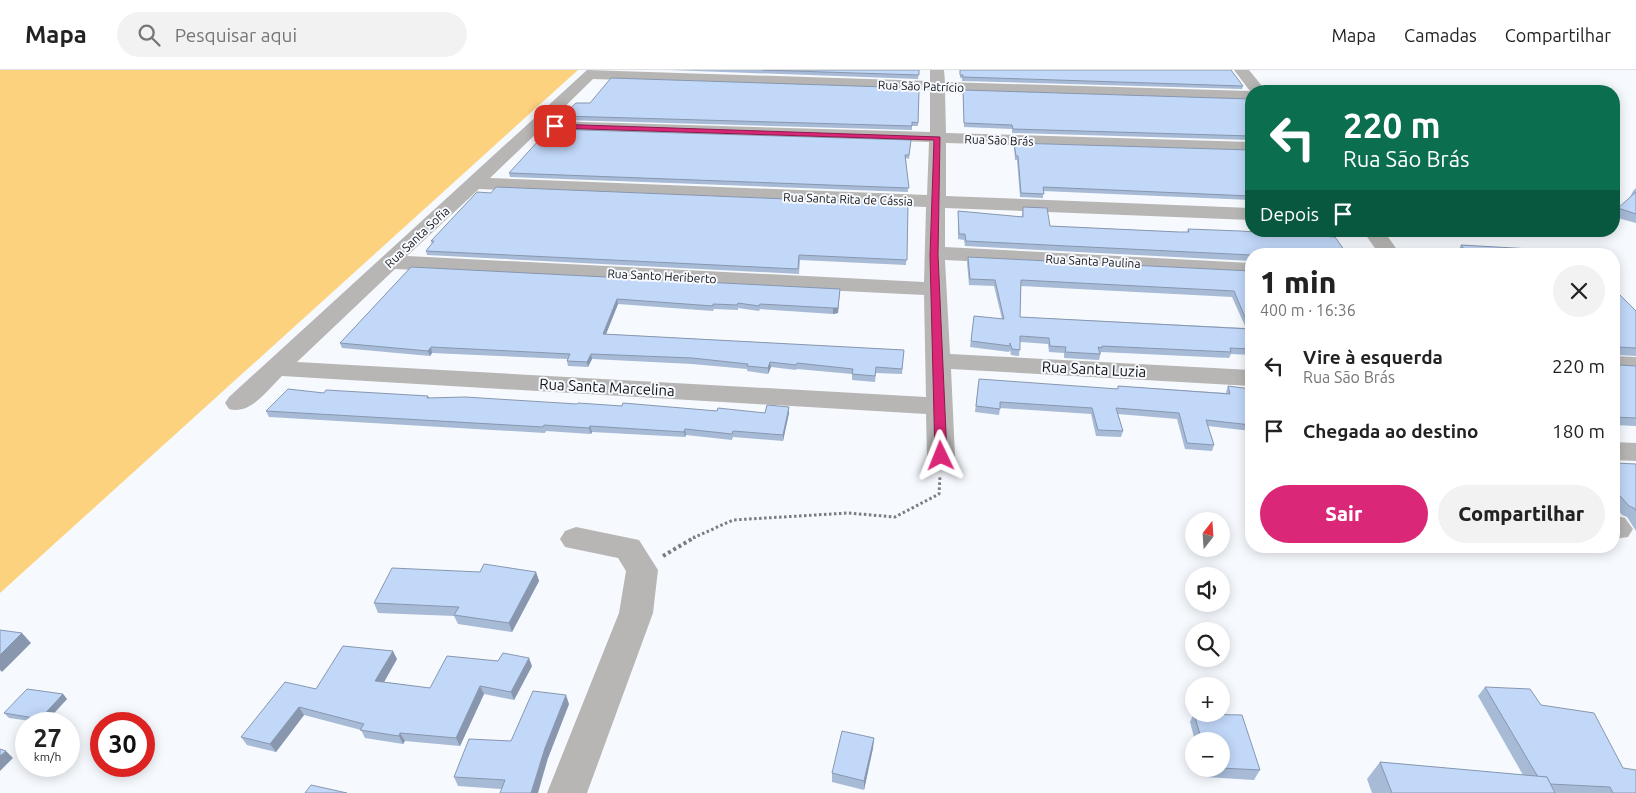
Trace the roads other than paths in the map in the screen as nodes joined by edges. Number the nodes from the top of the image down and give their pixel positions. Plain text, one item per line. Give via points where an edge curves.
1 (1241, 70) edge
2 (593, 72) edge
3 (937, 78) edge
4 (1253, 85) edge
5 (1245, 96) edge
6 (536, 125) junction
7 (938, 138) junction
8 (1245, 147) edge
9 (474, 183) junction
10 (935, 202) junction
11 (1245, 214) edge
12 (1377, 237) edge
13 (1386, 248) edge
14 (934, 253) junction
15 (390, 262) junction
16 (1245, 269) edge
17 (935, 289) junction
18 (937, 361) junction
19 (1620, 364) edge
20 (1636, 365) edge
21 (276, 368) junction
22 (1245, 378) edge
23 (238, 403) dead end
24 (939, 406) junction
25 (1620, 451) edge
26 (1636, 452) edge
27 (941, 456) road end
28 (576, 540) dead end
29 (567, 793) edge

1 - 4 street
2 - 3 street, Rua São Patrício
2 - 6 street, Rua Santa Sofia
3 - 5 street, Rua São Patrício
3 - 7 street
6 - 7 street, Rua São Brás
6 - 9 street, Rua Santa Sofia
7 - 8 street, Rua São Brás
7 - 10 street
9 - 10 street, Rua Santa Rita de Cássia
9 - 15 street, Rua Santa Sofia
10 - 11 street, Rua Santa Rita de Cássia
10 - 14 street
12 - 13 street
14 - 16 street, Rua Santa Paulina
14 - 17 street
15 - 17 street, Rua Santo Heriberto
15 - 21 street, Rua Santa Sofia
17 - 18 street
18 - 22 street, Rua Santa Luzia
18 - 24 street
19 - 20 street
21 - 23 street, Rua Santa Sofia
21 - 24 street, Rua Santa Marcelina
24 - 27 street
25 - 26 street
28 - 29 street via 628,548 642,570 636,613

